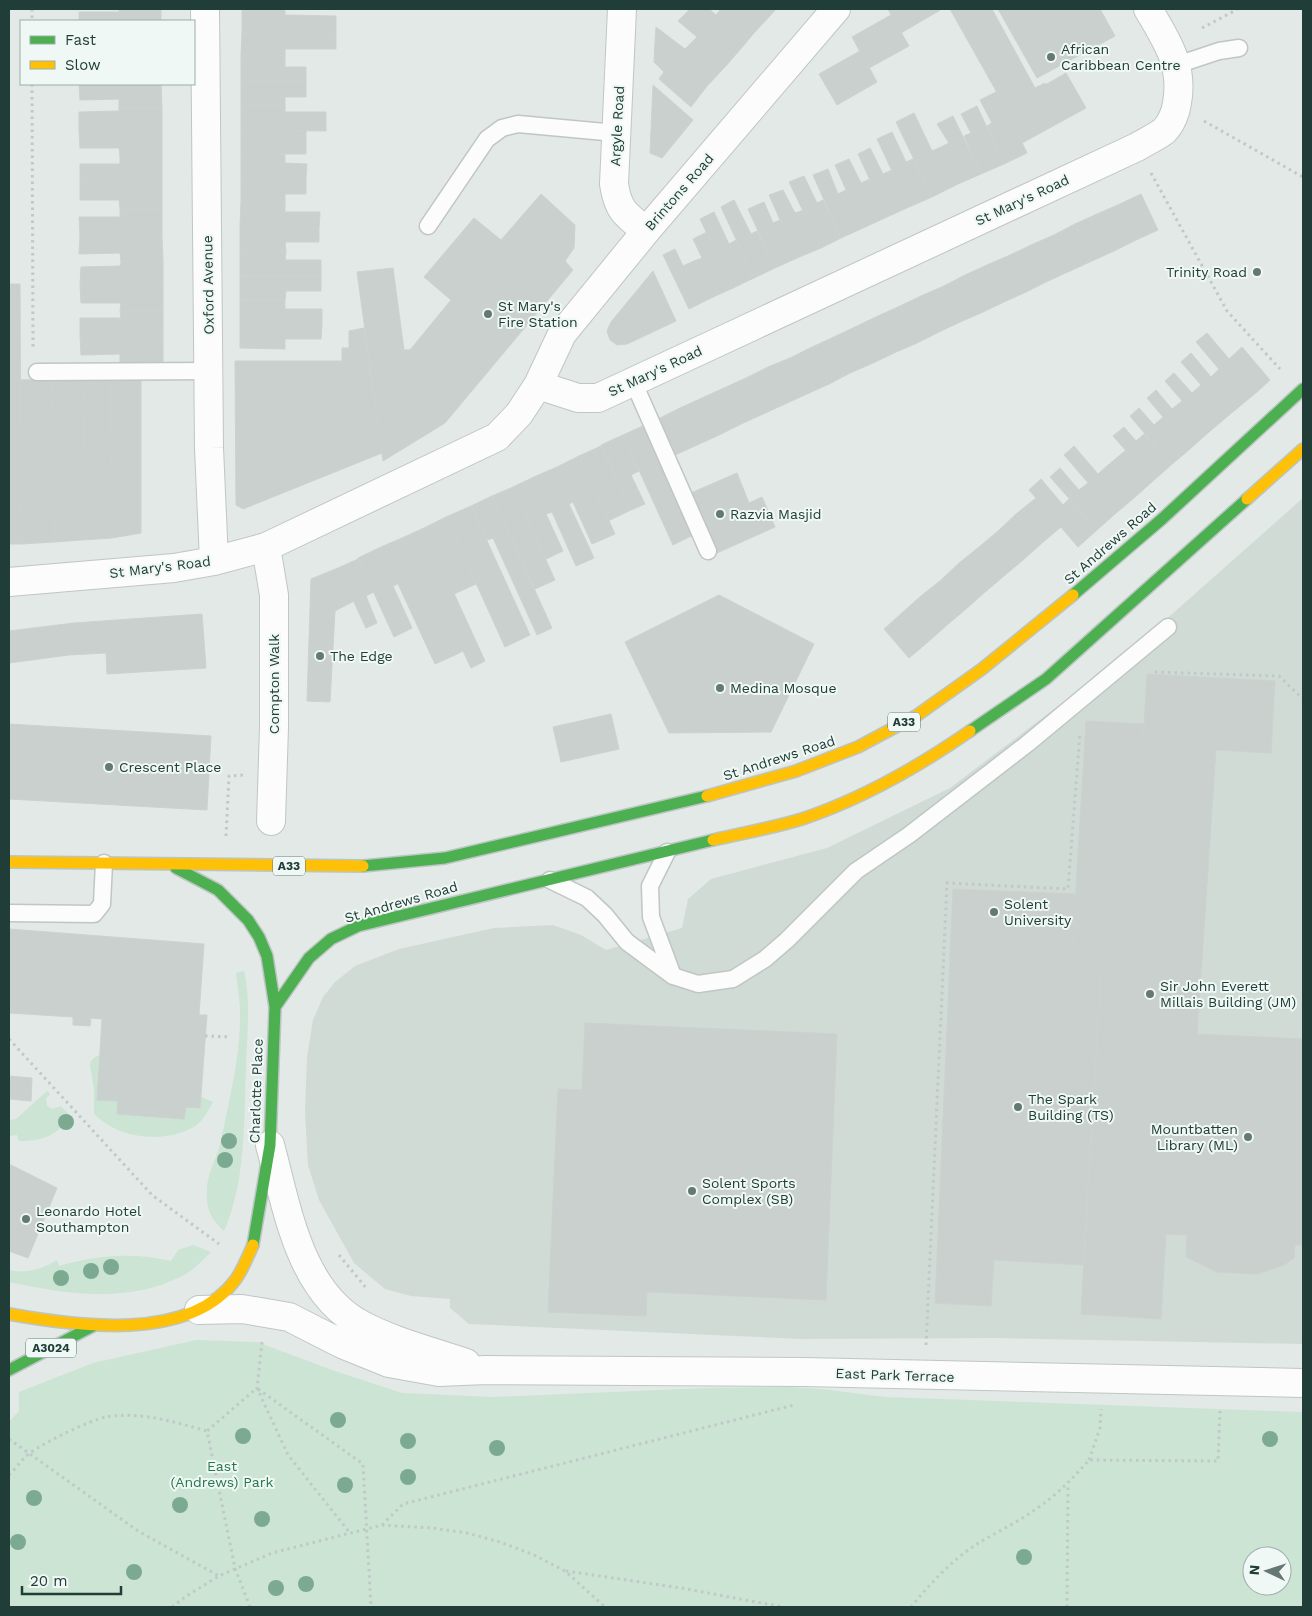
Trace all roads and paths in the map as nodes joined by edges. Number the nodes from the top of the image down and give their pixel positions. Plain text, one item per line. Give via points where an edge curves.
1 (205, 9) edge
2 (622, 9) edge
3 (836, 9) edge
4 (1148, 9) edge
5 (1239, 48) dead end
6 (1177, 65) junction
7 (32, 85) edge
8 (1176, 110) junction
9 (616, 133) junction
10 (1137, 147) junction
11 (1303, 177) edge
12 (428, 226) dead end
13 (646, 232) junction
14 (33, 356) dead end
15 (209, 370) junction
16 (38, 372) dead end
17 (634, 381) junction
18 (538, 385) junction
19 (1302, 390) edge
20 (1303, 449) edge
21 (266, 547) junction
22 (708, 551) dead end
23 (214, 561) junction
24 (9, 582) edge
25 (1168, 627) dead end
26 (1154, 672) dead end
27 (1303, 698) edge
28 (1081, 729) dead end
29 (229, 776) dead end
30 (271, 821) dead end
31 (226, 836) dead end
32 (667, 852) junction
33 (9, 862) edge
34 (104, 863) junction
35 (172, 866) junction
36 (548, 879) junction
37 (9, 913) edge
38 (673, 976) junction
39 (275, 1007) junction
40 (205, 1036) dead end
41 (231, 1037) dead end
42 (9, 1039) edge
43 (270, 1144) junction
44 (217, 1242) dead end
45 (338, 1253) dead end
46 (370, 1292) dead end
47 (199, 1310) junction
48 (9, 1314) edge
49 (92, 1326) junction
50 (262, 1341) dead end
51 (9, 1370) edge
52 (486, 1370) junction
53 (804, 1372) junction
54 (924, 1376) junction
55 (1105, 1379) junction
56 (1222, 1382) junction
57 (1303, 1384) edge
58 (257, 1388) junction
59 (208, 1431) junction
60 (9, 1439) edge
61 (30, 1453) junction
62 (1089, 1460) junction
63 (9, 1475) edge
64 (1068, 1484) junction
65 (382, 1525) junction
66 (366, 1528) junction
67 (350, 1533) junction
68 (235, 1568) junction
69 (565, 1571) junction
70 (219, 1576) junction
71 (172, 1607) edge
72 (250, 1607) edge
73 (371, 1607) edge
74 (605, 1607) edge
75 (782, 1607) edge
76 (910, 1607) edge
77 (1066, 1607) edge

1 - 15 street, Oxford Avenue
2 - 9 street, Argyle Road
3 - 13 street, Brintons Road
4 - 6 street
5 - 6 lane
6 - 8 street via 1180,80
7 - 14 path
8 - 10 street, St Mary's Road via 1164,130
8 - 11 path via 1204,121
9 - 12 lane via 518,124 502,128 487,138
9 - 13 street, Argyle Road via 616,200 625,214
10 - 17 street, St Mary's Road
10 - 19 path via 1227,311
13 - 18 street, Brintons Road via 562,334
15 - 16 lane
15 - 23 street, Oxford Avenue
17 - 18 street, St Mary's Road via 598,398 578,398
17 - 22 lane
18 - 21 street, St Mary's Road via 519,414 497,437
19 - 35 main road, St Andrews Road / A33 via 1162,519 982,669 916,716 858,748 729,791 445,858 375,866
20 - 32 main road, St Andrews Road via 1046,679 941,751 871,791 801,819
21 - 23 street, St Mary's Road
21 - 30 street, Compton Walk via 274,595
23 - 24 street, St Mary's Road via 174,568
25 - 38 lane via 1027,744 909,835 856,871 765,959 733,979 698,984
26 - 27 path via 1279,676
28 - 54 path via 1068,889 947,883
29 - 31 path
32 - 36 main road, St Andrews Road
32 - 38 lane via 650,886 651,917
33 - 34 main road, Charlotte Place
34 - 35 main road, Charlotte Place
34 - 37 lane via 102,904 94,914
35 - 39 main road, Charlotte Place via 218,890 248,920 266,956
36 - 38 lane via 587,898 606,915 627,942
36 - 39 main road, St Andrews Road via 358,926 330,940 309,958
39 - 43 main road, Charlotte Place
40 - 41 path
42 - 44 path via 152,1195
43 - 47 main road, Charlotte Place via 254,1243 236,1279
43 - 52 street, East Park Terrace via 297,1243 318,1286 335,1304 361,1324
45 - 46 path
47 - 49 main road, Charlotte Place via 137,1325
47 - 52 street, East Park Terrace via 242,1309 289,1317 389,1363 439,1372
48 - 49 main road, Charlotte Place
49 - 51 main road, A3024
50 - 58 path
52 - 53 street, East Park Terrace
53 - 54 street, East Park Terrace
53 - 65 path via 800,1403 403,1504
54 - 55 street, East Park Terrace
55 - 56 street, East Park Terrace
55 - 62 path via 1100,1428
56 - 57 street, East Park Terrace
56 - 62 path via 1218,1460
58 - 59 path
58 - 66 path via 363,1464
58 - 67 path via 288,1455
59 - 61 path via 148,1417 105,1417
59 - 68 path
60 - 61 path
61 - 63 path
61 - 70 path via 138,1531
62 - 64 path
64 - 76 path via 1035,1510 973,1547
64 - 77 path
65 - 66 path
65 - 69 path via 468,1533 534,1555
66 - 67 path
66 - 73 path
67 - 68 path via 272,1553
68 - 70 path
68 - 72 path
69 - 74 path
69 - 75 path
70 - 71 path

